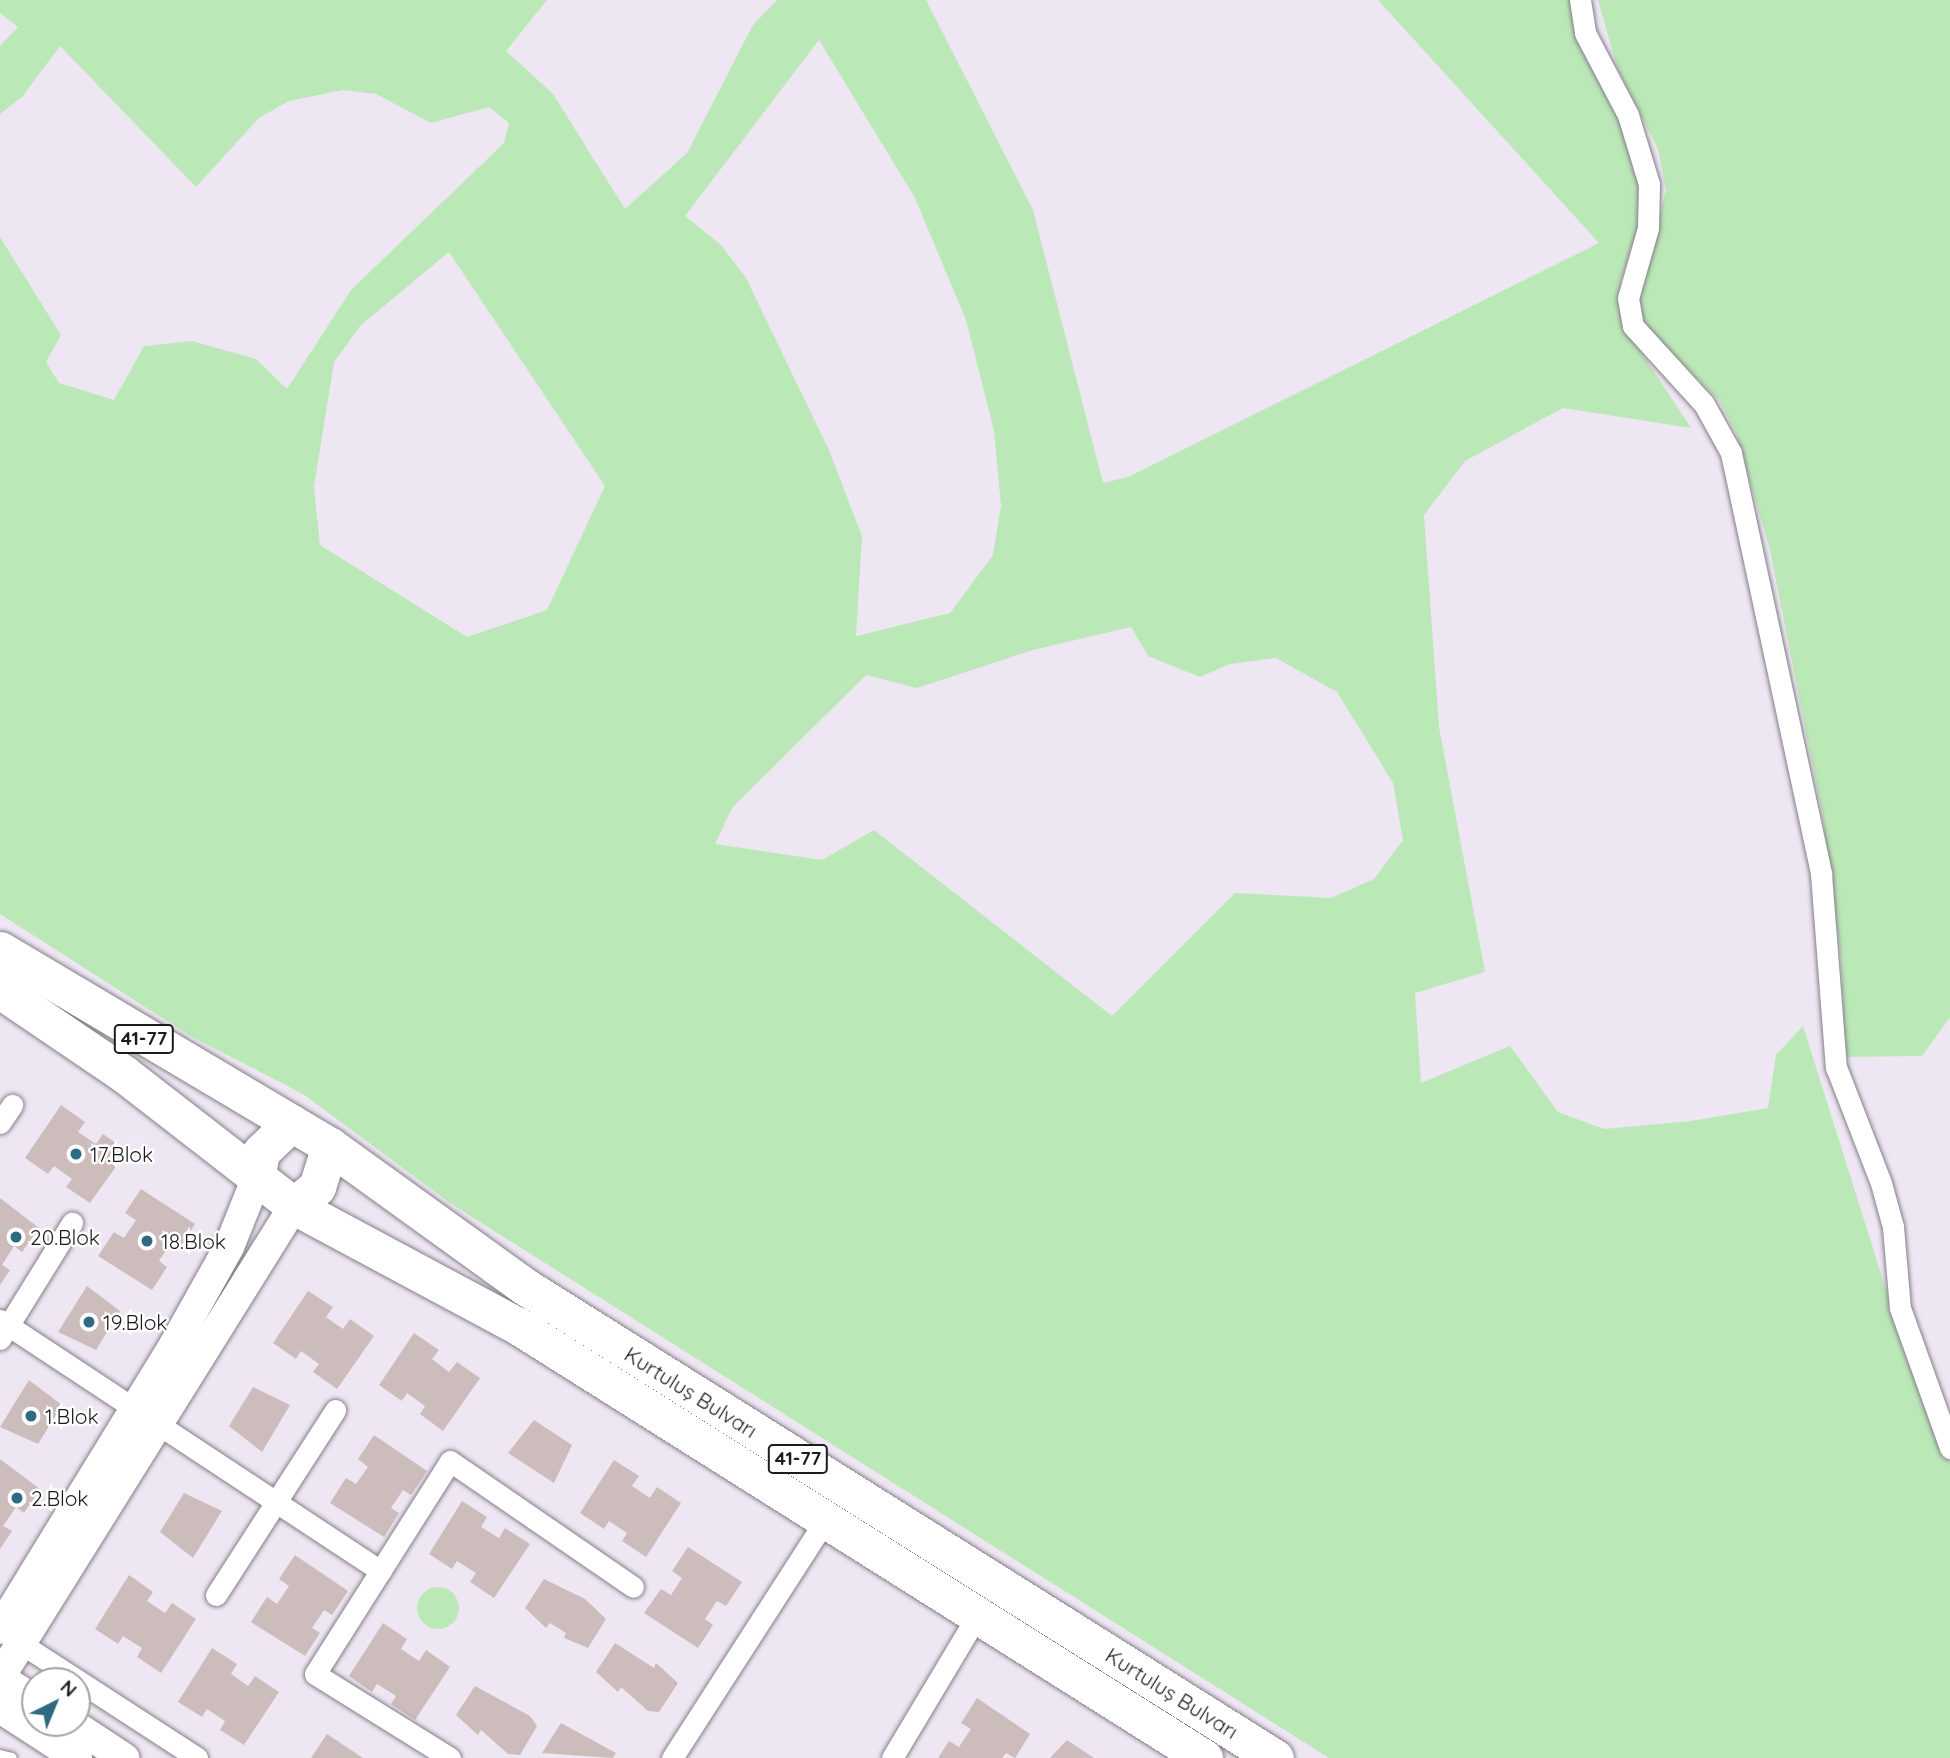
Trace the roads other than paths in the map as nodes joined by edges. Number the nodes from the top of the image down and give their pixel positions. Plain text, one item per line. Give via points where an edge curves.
1 (1580, 0) edge
2 (0, 950) edge
3 (0, 990) edge
4 (12, 1105) dead end
5 (0, 1123) edge
6 (291, 1123) junction
7 (330, 1146) junction
8 (256, 1180) junction
9 (294, 1206) junction
10 (72, 1223) dead end
11 (3, 1328) edge
12 (335, 1410) dead end
13 (146, 1415) junction
14 (1950, 1448) edge
15 (274, 1502) junction
16 (824, 1522) junction
17 (381, 1571) junction
18 (633, 1587) dead end
19 (216, 1595) dead end
20 (977, 1616) junction
21 (7, 1634) edge
22 (0, 1677) edge
23 (21, 1691) edge
24 (0, 1708) edge
25 (91, 1736) edge
26 (0, 1755) edge
27 (12, 1758) edge
28 (77, 1758) edge
29 (124, 1758) edge
30 (197, 1758) edge
31 (450, 1758) edge
32 (672, 1758) edge
33 (892, 1758) edge
34 (1204, 1758) edge
35 (1275, 1758) edge

1 - 14 street via 1585,33 1628,115 1649,184 1648,228 1628,298 1633,326 1704,404 1731,453 1821,874 1836,1067 1881,1183 1893,1227 1900,1308
2 - 6 highway, 41-77
3 - 8 highway, 41-77 via 124,1074
4 - 5 street
6 - 7 highway
6 - 8 highway via 267,1142
7 - 9 highway via 317,1187
7 - 35 highway, Kurtuluş Bulvarı / 41-77 via 524,1286
8 - 9 highway
8 - 13 street via 229,1247
9 - 13 street
9 - 16 highway, Kurtuluş Bulvarı / 41-77 via 517,1326
10 - 11 street
11 - 13 street
12 - 15 street
13 - 15 street
13 - 21 street
15 - 17 street
15 - 19 street
16 - 20 highway, Kurtuluş Bulvarı / 41-77
16 - 32 street
17 - 18 street via 450,1461
17 - 31 street via 315,1674
20 - 33 street
20 - 34 highway, Kurtuluş Bulvarı / 41-77
21 - 22 street
21 - 30 street
22 - 23 street
24 - 28 street
25 - 29 street
26 - 27 lane

